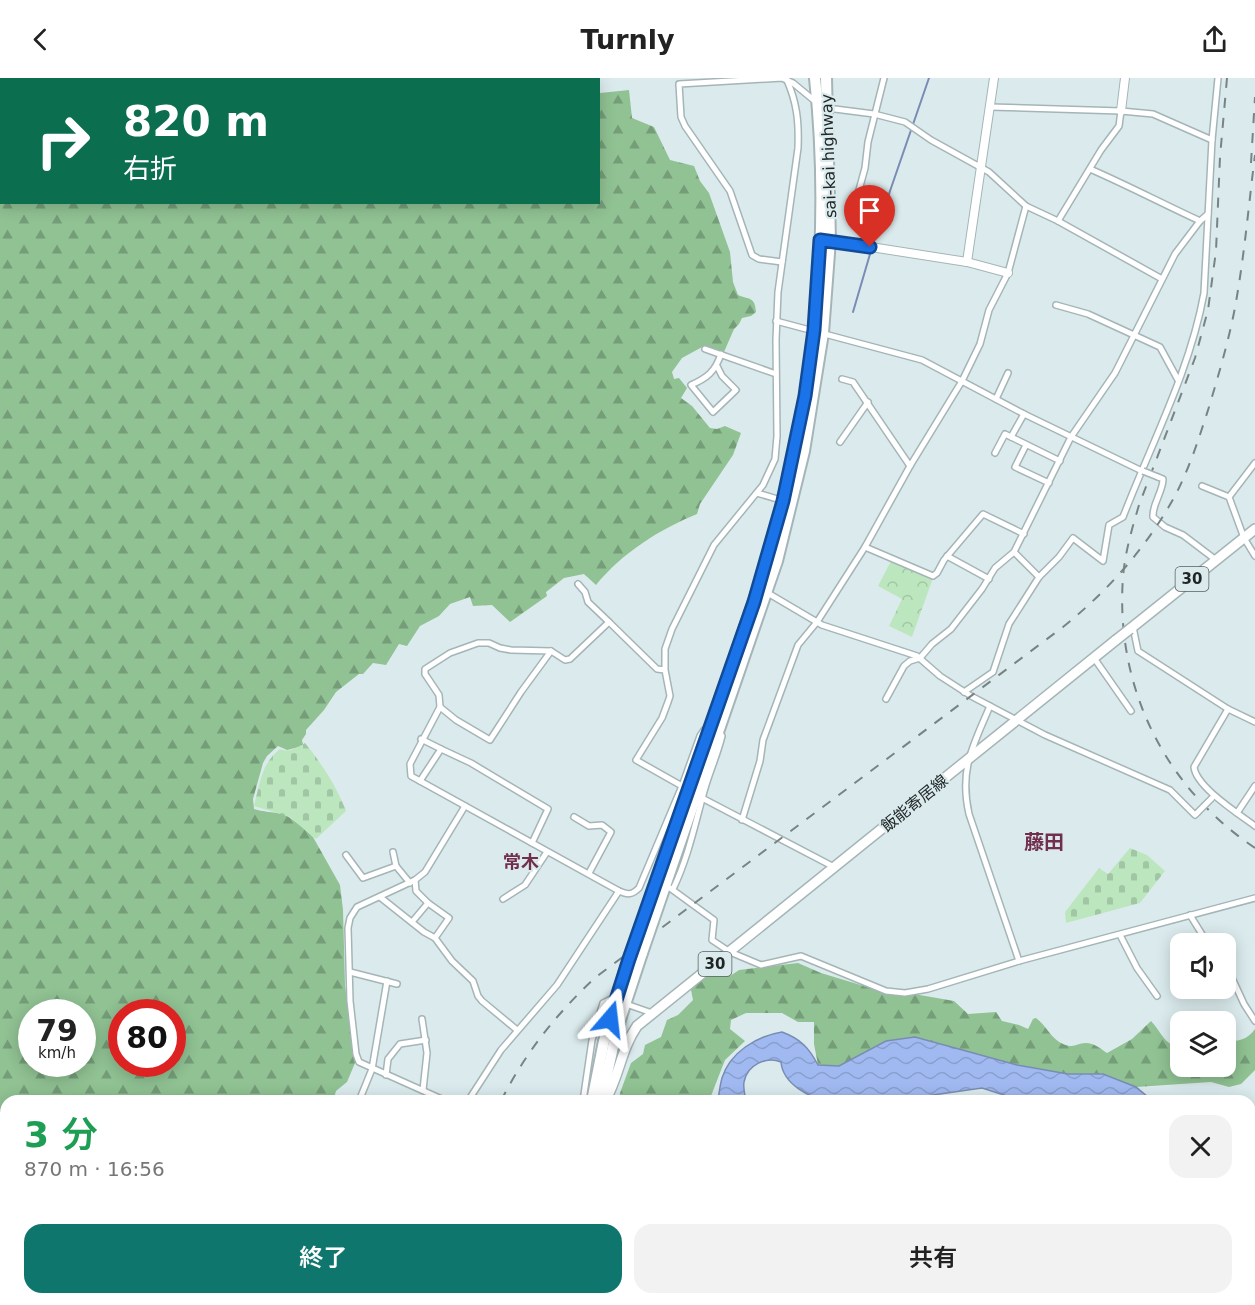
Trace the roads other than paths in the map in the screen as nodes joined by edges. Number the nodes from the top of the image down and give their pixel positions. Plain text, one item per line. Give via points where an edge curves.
1 (815, 78) edge
2 (826, 78) edge
3 (884, 78) edge
4 (994, 78) edge
5 (1125, 78) edge
6 (1218, 78) edge
7 (786, 79) edge
8 (823, 105) junction
9 (990, 107) junction
10 (1121, 111) junction
11 (874, 114) junction
12 (1212, 141) junction
13 (981, 167) junction
14 (1090, 169) junction
15 (856, 201) dead end
16 (1026, 206) junction
17 (1208, 214) junction
18 (1059, 221) junction
19 (1200, 221) junction
20 (825, 240) junction
21 (782, 262) junction
22 (967, 262) junction
23 (1008, 273) junction
24 (1162, 279) junction
25 (1056, 305) dead end
26 (776, 321) junction
27 (818, 332) junction
28 (1135, 336) junction
29 (705, 349) dead end
30 (721, 354) junction
31 (717, 366) junction
32 (1008, 373) dead end
33 (776, 374) junction
34 (842, 379) dead end
35 (1178, 380) junction
36 (962, 381) junction
37 (996, 399) junction
38 (868, 402) junction
39 (1024, 414) junction
40 (1011, 437) junction
41 (1071, 437) junction
42 (840, 442) dead end
43 (1026, 445) junction
44 (995, 453) dead end
45 (1059, 461) junction
46 (1255, 463) edge
47 (910, 466) junction
48 (1142, 471) junction
49 (1049, 483) junction
50 (1202, 486) dead end
51 (757, 493) junction
52 (1229, 497) junction
53 (783, 501) junction
54 (1255, 529) edge
55 (1024, 534) junction
56 (1244, 538) junction
57 (865, 547) junction
58 (1014, 552) junction
59 (947, 556) junction
60 (1255, 556) edge
61 (1216, 560) junction
62 (1039, 577) junction
63 (989, 579) junction
64 (578, 584) dead end
65 (766, 592) junction
66 (609, 622) junction
67 (817, 622) junction
68 (1131, 628) junction
69 (551, 651) junction
70 (920, 658) junction
71 (1094, 658) junction
72 (665, 670) junction
73 (964, 692) junction
74 (886, 699) dead end
75 (990, 706) junction
76 (440, 707) junction
77 (1228, 709) junction
78 (1131, 711) dead end
79 (1018, 720) junction
80 (1255, 722) edge
81 (715, 729) junction
82 (421, 739) junction
83 (441, 749) junction
84 (967, 761) junction
85 (420, 781) junction
86 (682, 786) junction
87 (1255, 786) edge
88 (1214, 797) junction
89 (702, 798) junction
90 (465, 806) junction
91 (1237, 813) junction
92 (574, 818) dead end
93 (742, 820) junction
94 (1255, 826) edge
95 (532, 843) junction
96 (393, 852) dead end
97 (548, 852) junction
98 (346, 855) dead end
99 (396, 866) junction
100 (834, 867) junction
101 (589, 873) junction
102 (645, 878) junction
103 (413, 881) junction
104 (651, 881) dead end
105 (619, 891) junction
106 (380, 897) junction
107 (503, 898) dead end
108 (1255, 898) edge
109 (428, 903) junction
110 (1190, 915) junction
111 (412, 922) junction
112 (1201, 933) edge
113 (1120, 935) junction
114 (435, 938) junction
115 (730, 952) junction
116 (1018, 961) junction
117 (350, 972) junction
118 (387, 981) junction
119 (397, 984) dead end
120 (1236, 987) edge
121 (1157, 996) dead end
122 (611, 999) dead end
123 (629, 1005) dead end
124 (652, 1013) junction
125 (422, 1019) dead end
126 (1255, 1021) edge
127 (517, 1030) junction
128 (426, 1040) junction
129 (372, 1069) junction
130 (386, 1076) junction
131 (423, 1090) junction
132 (361, 1095) edge
133 (431, 1095) edge
134 (472, 1095) edge
135 (584, 1095) edge
136 (593, 1095) edge
137 (604, 1095) edge
138 (606, 1095) edge

1 - 8 highway, sai-kai highway
2 - 8 highway, sai-kai highway
3 - 11 street
4 - 9 street
5 - 10 street
6 - 12 street
7 - 8 street
7 - 21 street via 798,110 799,126
7 - 21 street via 679,84 681,117 730,191 752,255
8 - 11 street
8 - 20 highway, sai-kai highway
9 - 10 street
9 - 13 street
10 - 12 street via 1158,116
10 - 14 street via 1119,126
11 - 13 street via 905,123
11 - 15 street
12 - 17 street
13 - 16 street
13 - 22 street
14 - 18 street
14 - 19 street
16 - 18 street
16 - 23 street
17 - 19 street
17 - 35 street via 1200,314
18 - 24 street
19 - 24 street via 1180,246
20 - 22 street
20 - 27 highway, sai-kai highway
21 - 26 street
22 - 23 street
23 - 36 street
24 - 28 street
25 - 28 street via 1088,314
26 - 27 street
26 - 33 street
27 - 36 street via 922,360
27 - 53 highway, sai-kai highway
27 - 65 highway, sai-kai highway via 810,418 800,470
28 - 35 street via 1160,347
28 - 41 street
29 - 30 street
30 - 31 street
30 - 33 street
31 - 31 street via 736,390 713,412 691,385 710,375
32 - 37 street
33 - 51 street via 775,459
34 - 38 street via 853,382
35 - 48 street
36 - 37 street
36 - 47 street
37 - 39 street
38 - 42 street
38 - 47 street
39 - 40 street
39 - 41 street
40 - 43 street
40 - 44 street via 1005,434
41 - 45 street
41 - 48 street
43 - 45 street
43 - 49 street via 1015,467
45 - 49 street
46 - 52 street
47 - 57 street
48 - 61 street, bridge via 1163,479 1153,517
48 - 62 street via 1123,517 1109,525 1103,561 1073,538
49 - 55 street
50 - 52 street
51 - 53 street
51 - 72 street via 704,562 672,629 665,649
52 - 56 street
53 - 81 highway, sai-kai highway
54 - 56 main road, 飯能寄居線 / 30
55 - 58 street
55 - 59 street via 983,514
56 - 60 street
56 - 61 main road, 飯能寄居線 / 30
57 - 59 street via 933,576
57 - 67 street
58 - 62 street
58 - 63 street via 995,568
59 - 63 street
61 - 68 main road, 飯能寄居線 / 30
62 - 73 street via 1009,624 993,672
63 - 70 street via 951,629
64 - 66 street via 588,602
65 - 67 street
65 - 81 highway, sai-kai highway
66 - 69 street via 570,659
66 - 72 street via 657,669
67 - 70 street
67 - 93 street via 798,645 763,740
68 - 71 main road, 飯能寄居線 / 30, bridge
68 - 77 street via 1138,651
69 - 76 street via 490,740
69 - 76 street via 511,650 478,643 450,653 425,669 439,695
70 - 73 street
70 - 74 street via 904,666
71 - 78 street
71 - 79 main road, 飯能寄居線 / 30
72 - 86 street via 670,696 662,718 636,760
73 - 75 street
75 - 79 street
75 - 84 street
76 - 82 street
77 - 80 street
77 - 88 street via 1194,766 1195,774
79 - 84 main road, 飯能寄居線 / 30
79 - 88 street, bridge via 1170,790 1195,815
81 - 86 street via 704,730 700,736
81 - 89 street via 722,736
81 - 136 highway, sai-kai highway, bridge via 629,959 604,1041
81 - 137 highway, sai-kai highway, bridge via 617,1029
82 - 83 street
82 - 85 street via 410,764 411,776
83 - 85 street
83 - 95 street via 548,809
84 - 100 main road, 飯能寄居線 / 30
84 - 116 street via 965,797 969,814
85 - 90 street
86 - 102 street
87 - 91 street
88 - 91 street
89 - 93 street
89 - 115 street via 690,843 671,888 714,920 712,940
90 - 95 street
90 - 103 street via 425,872
91 - 94 street
92 - 101 street via 589,826 602,825 611,832
93 - 100 street
95 - 97 street
96 - 99 street
97 - 101 street
97 - 107 street via 525,885
98 - 99 street via 363,878
99 - 103 street
100 - 115 main road, 飯能寄居線 / 30
101 - 105 street
102 - 104 street
102 - 105 street via 633,893
103 - 106 street
103 - 109 street via 416,891
105 - 127 street via 557,985
106 - 111 street
106 - 117 street via 357,907 350,918
108 - 110 street
109 - 111 street
109 - 114 street via 449,918
110 - 112 street
110 - 113 street
111 - 114 street
113 - 116 street
113 - 121 street
114 - 127 street via 473,981 482,1001
115 - 116 street via 761,965 801,956 894,993 928,989
115 - 124 main road, 飯能寄居線 / 30
117 - 118 street
117 - 129 street via 356,1054 359,1062
118 - 119 street
118 - 129 street
120 - 126 street
122 - 135 street via 603,1002 592,1040
123 - 124 street
124 - 138 main road, 飯能寄居線 / 30 via 629,1037
125 - 128 street
127 - 134 street
128 - 130 street via 400,1044 388,1059
128 - 131 street
129 - 130 street
129 - 132 street
130 - 131 street
131 - 133 street

